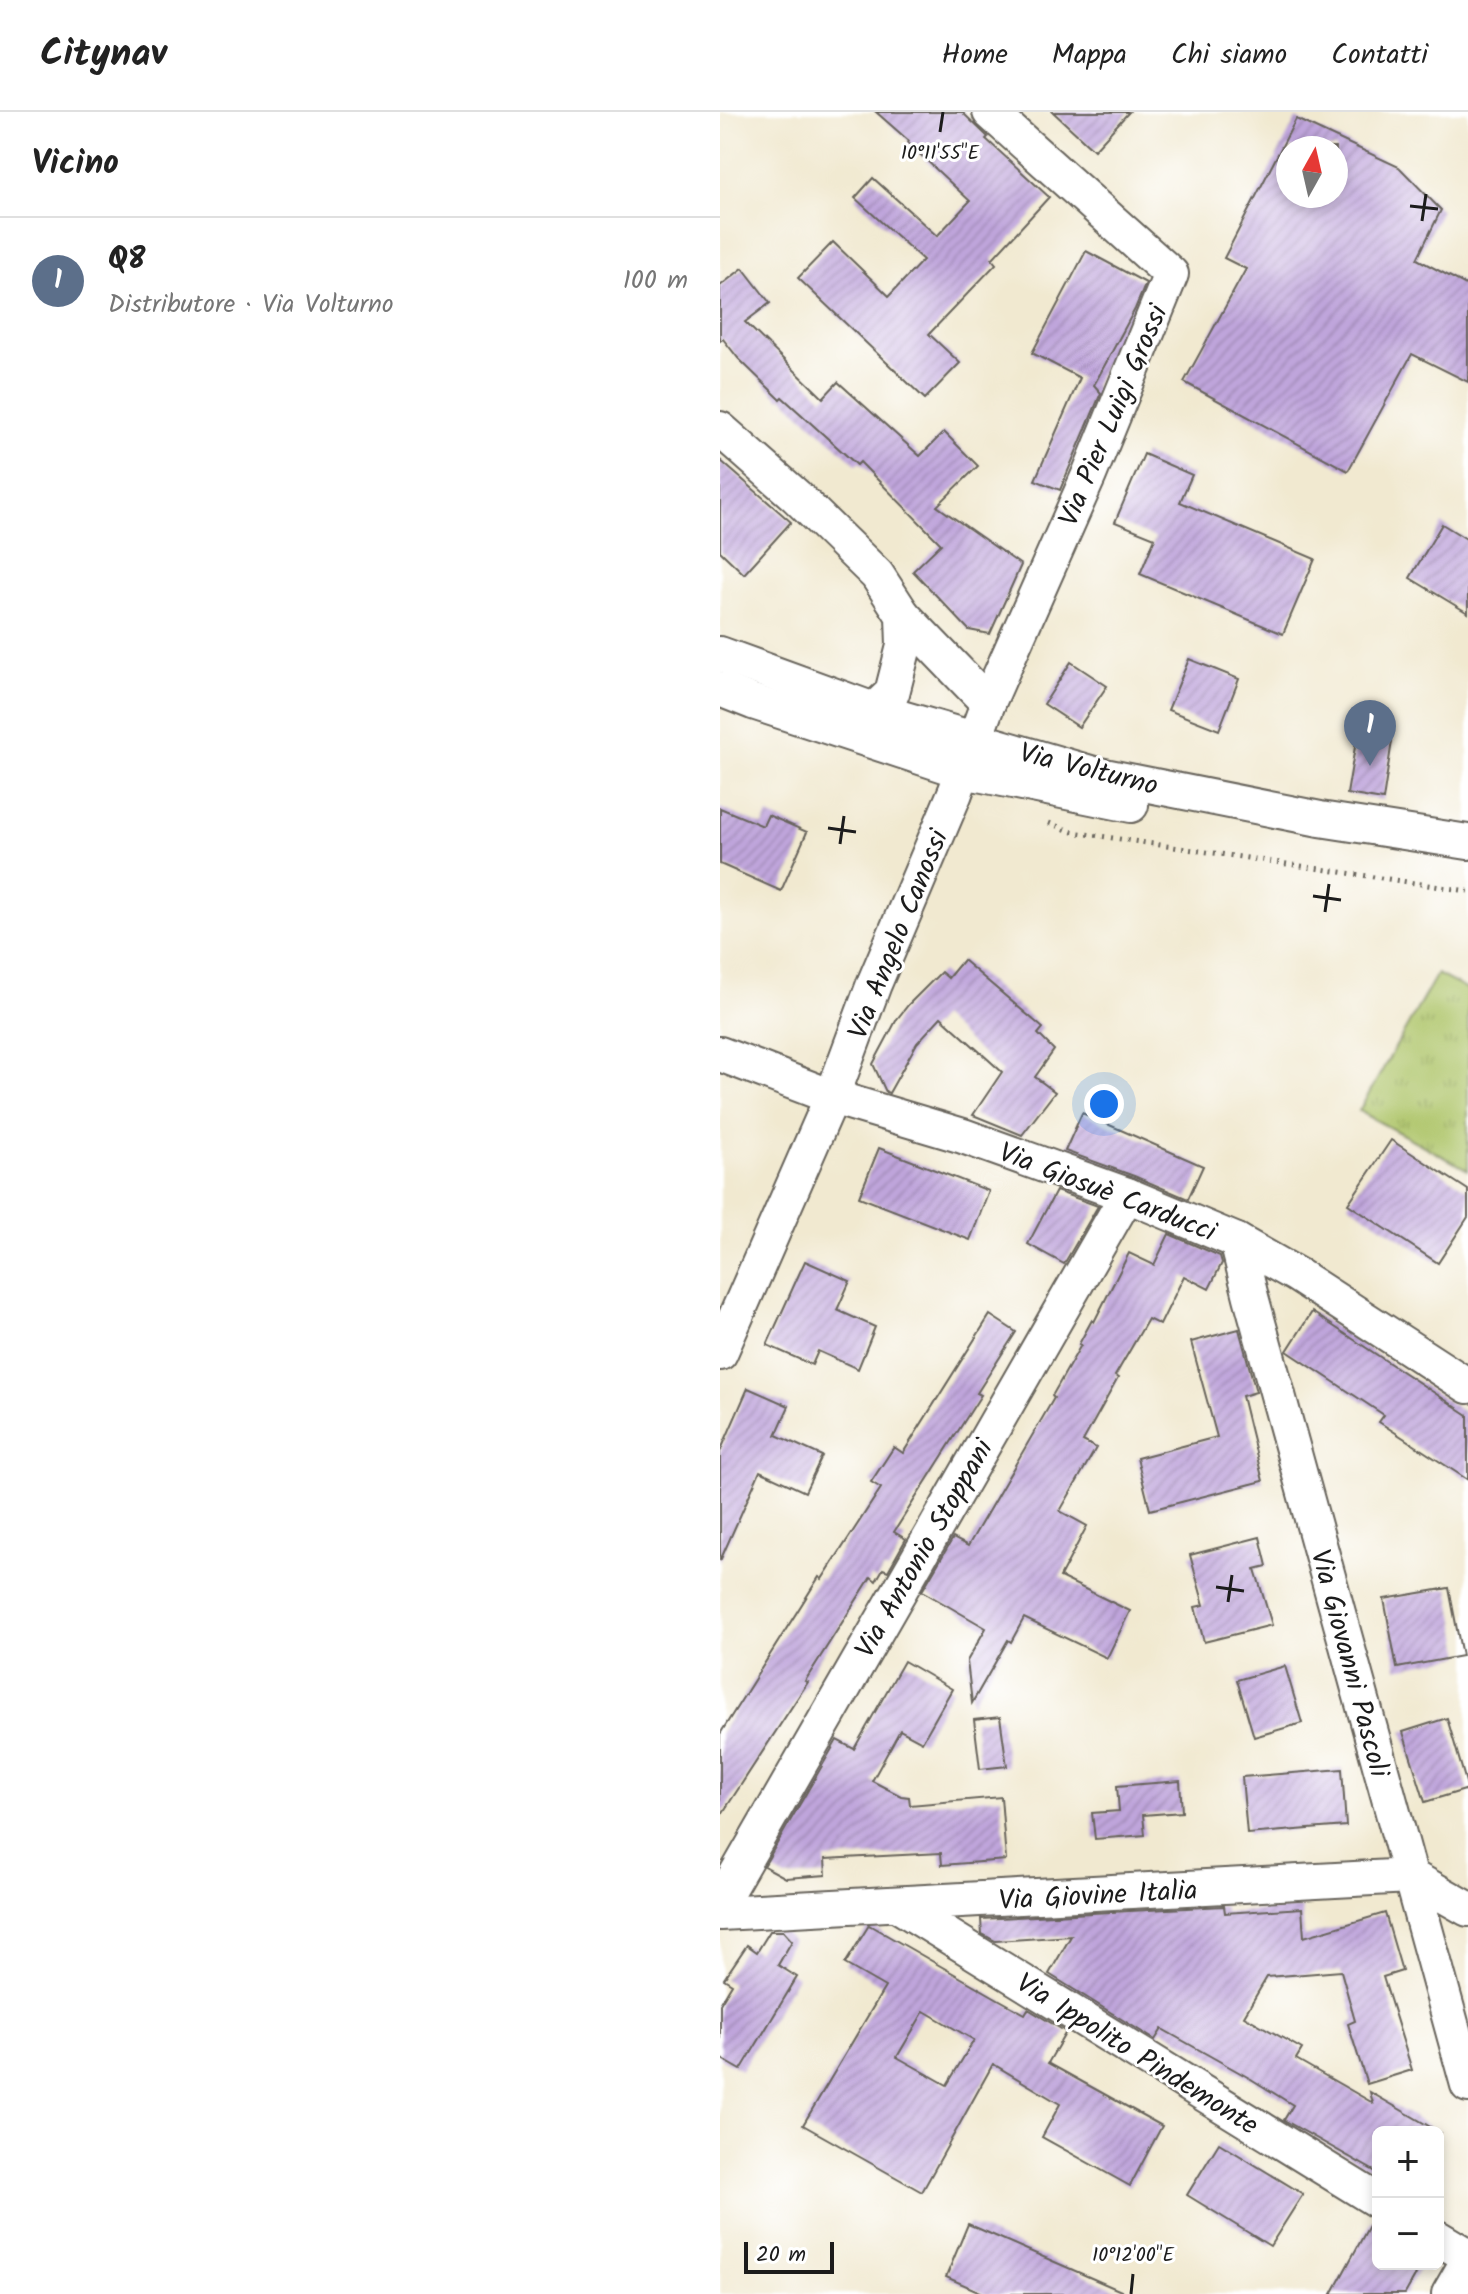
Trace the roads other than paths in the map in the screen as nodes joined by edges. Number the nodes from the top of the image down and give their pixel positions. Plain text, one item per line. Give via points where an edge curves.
1 (996, 114) edge
2 (720, 429) edge
3 (903, 615) junction
4 (720, 654) edge
5 (720, 689) edge
6 (988, 703) junction
7 (874, 710) junction
8 (976, 738) junction
9 (963, 771) junction
10 (1468, 842) edge
11 (1468, 865) edge
12 (720, 1055) edge
13 (832, 1097) junction
14 (1127, 1195) junction
15 (1237, 1241) junction
16 (720, 1353) edge
17 (1468, 1386) edge
18 (1410, 1876) junction
19 (720, 1903) edge
20 (898, 1905) junction
21 (1468, 1909) edge
22 (720, 1913) edge
23 (1468, 2085) edge
24 (1373, 2198) edge
25 (1444, 2242) edge
26 (1468, 2258) edge
27 (1449, 2294) edge

1 - 6 street, Via Pier Luigi Grossi via 1171,274
2 - 3 street via 877,575
3 - 6 street
3 - 7 street via 904,646 892,693
4 - 7 street, Via Volturno
5 - 9 street, Via Volturno
6 - 8 street, Via Pier Luigi Grossi
7 - 8 street, Via Volturno
8 - 9 street, Via Pier Luigi Grossi
8 - 10 street, Via Volturno via 1094,774
9 - 11 street, Via Volturno via 1320,842
9 - 13 street, Via Angelo Canossi
12 - 13 street, Via Giosuè Carducci
13 - 14 street, Via Giosuè Carducci via 963,1136
13 - 16 street, Via Angelo Canossi
14 - 15 street, Via Giosuè Carducci
14 - 19 street, Via Antonio Stoppani
15 - 17 street, Via Giosuè Carducci
15 - 18 street, Via Giovanni Pascoli
18 - 20 street, Via Giovine Italia
18 - 21 street
18 - 23 street, Via Giovanni Pascoli
20 - 22 street, Via Giovine Italia
20 - 24 street, Via Ippolito Pindemonte
25 - 26 street
26 - 27 street

